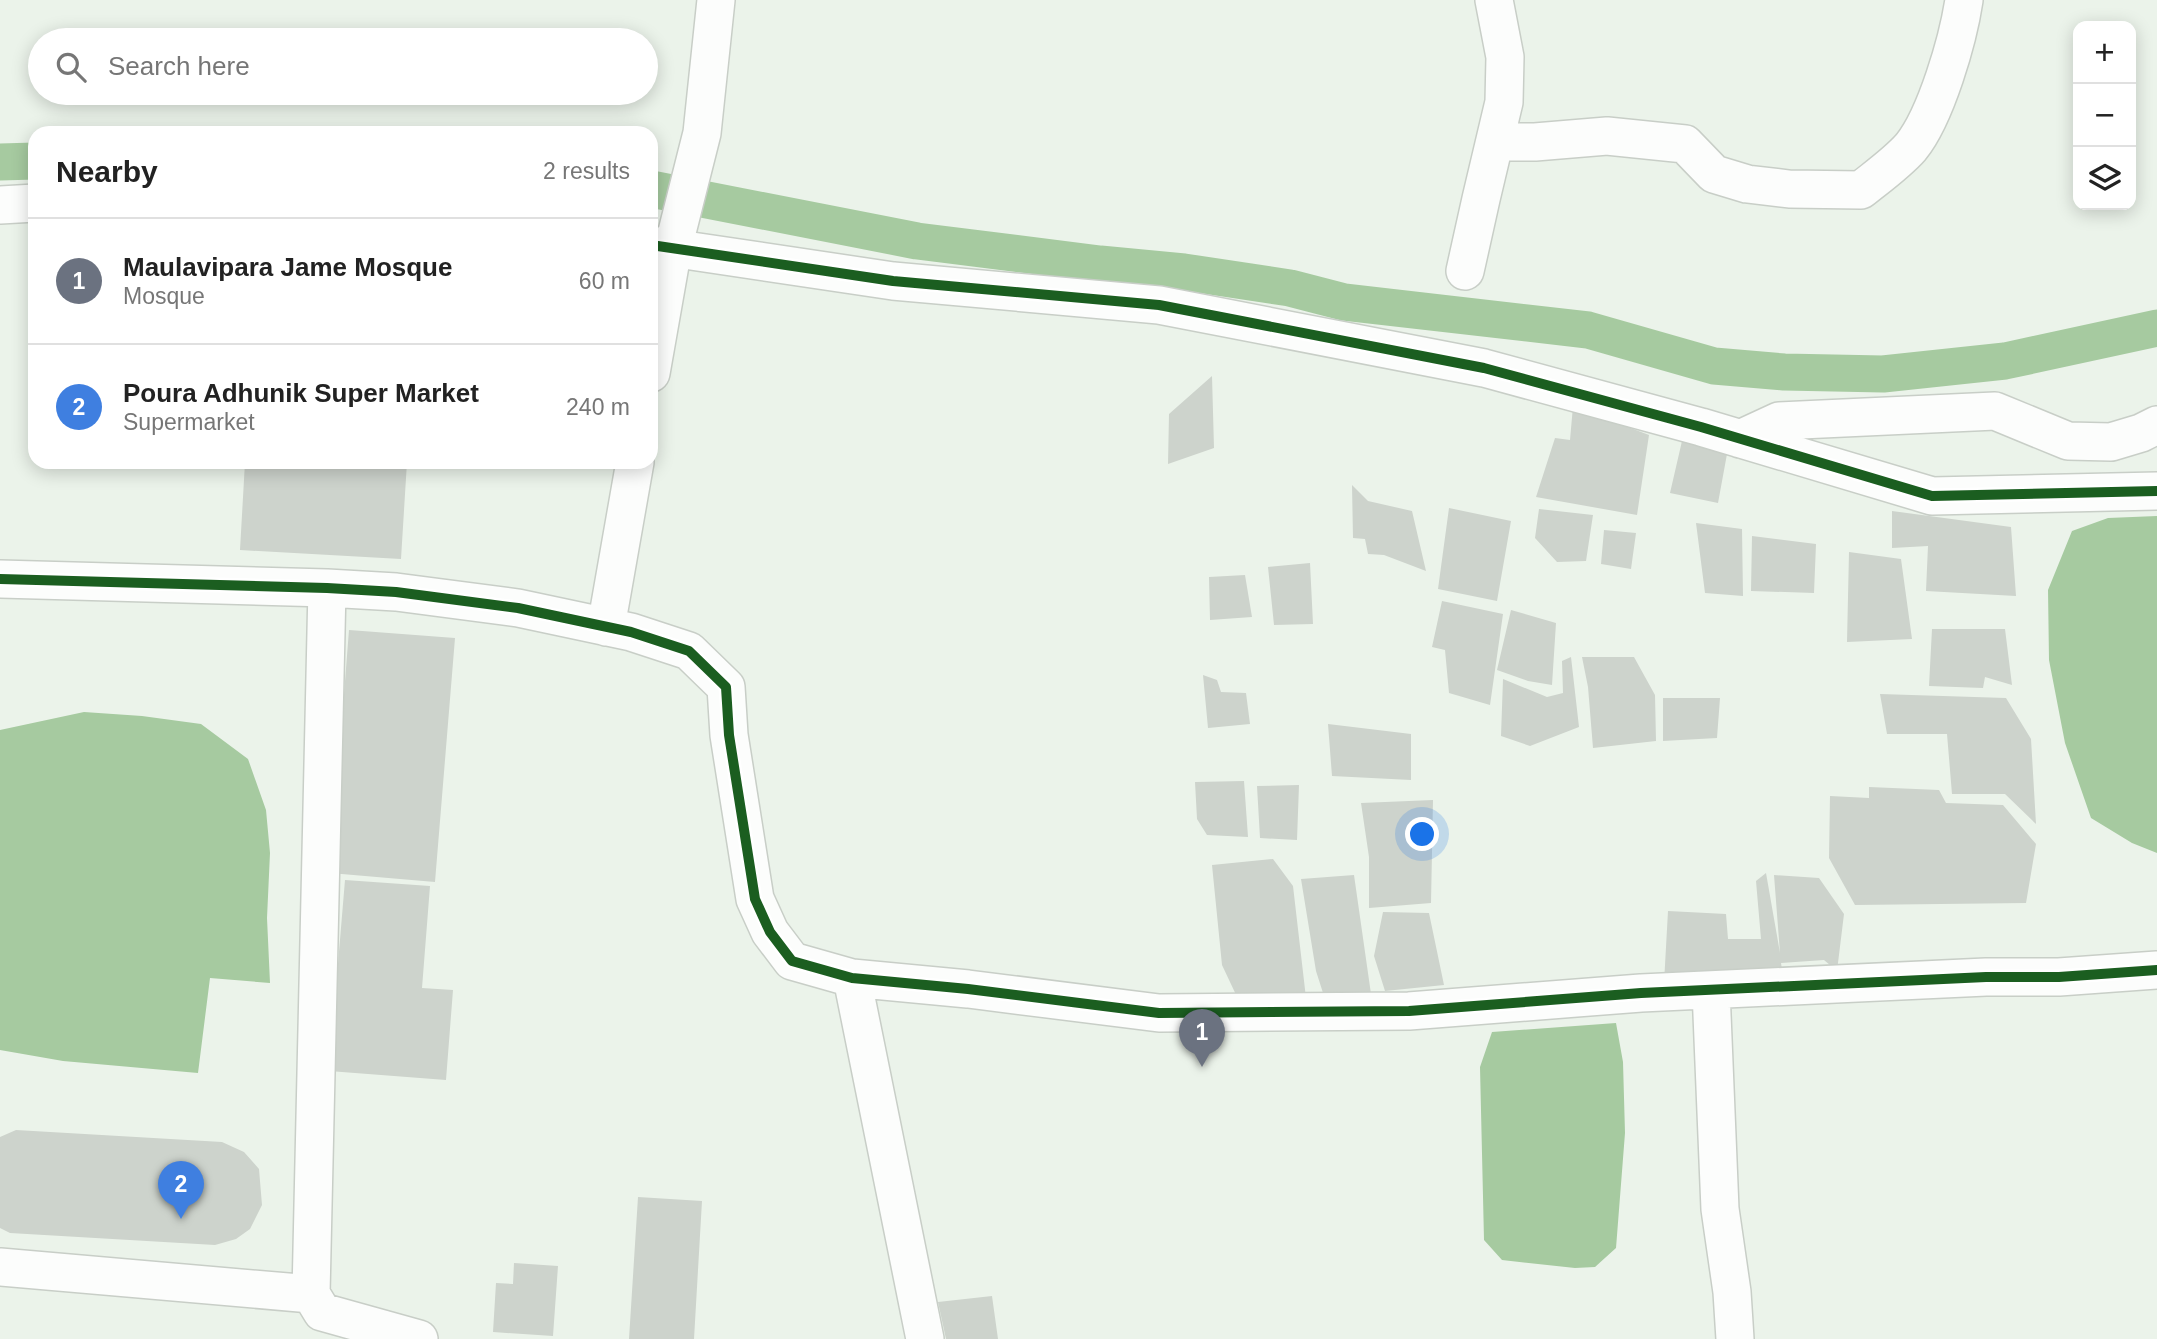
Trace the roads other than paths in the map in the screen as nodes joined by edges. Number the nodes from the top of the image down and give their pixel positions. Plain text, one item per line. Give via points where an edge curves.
1 (716, 0) edge
2 (1494, 0) edge
3 (1964, 0) edge
4 (1495, 142) junction
5 (28, 203) edge
6 (0, 205) edge
7 (667, 243) edge
8 (1465, 271) dead end
9 (658, 316) edge
10 (2157, 425) edge
11 (1740, 439) junction
12 (634, 469) edge
13 (2157, 491) edge
14 (0, 579) edge
15 (327, 587) junction
16 (606, 627) junction
17 (2157, 970) edge
18 (852, 978) junction
19 (1711, 990) junction
20 (0, 1267) edge
21 (312, 1294) junction
22 (419, 1339) edge
23 (925, 1339) edge
24 (1735, 1339) edge

1 - 7 street via 702,134
2 - 4 street via 1505,57 1504,102
3 - 4 street via 1934,109 1911,147 1861,190 1747,184 1714,174 1685,144 1607,136
4 - 8 street
5 - 6 street
7 - 9 street
7 - 11 street via 893,281 1159,305 1484,368
10 - 11 street via 2111,442 2068,441 1995,411 1779,421
11 - 13 street via 1932,496
12 - 16 street
14 - 15 street
15 - 16 street via 518,608
15 - 21 street
16 - 18 street via 688,651 726,687 729,736 755,899 770,932 792,961
17 - 19 street
18 - 19 street via 1159,1013 1409,1011
18 - 23 street
19 - 24 street via 1720,1209
20 - 21 street
21 - 22 street via 323,1312

